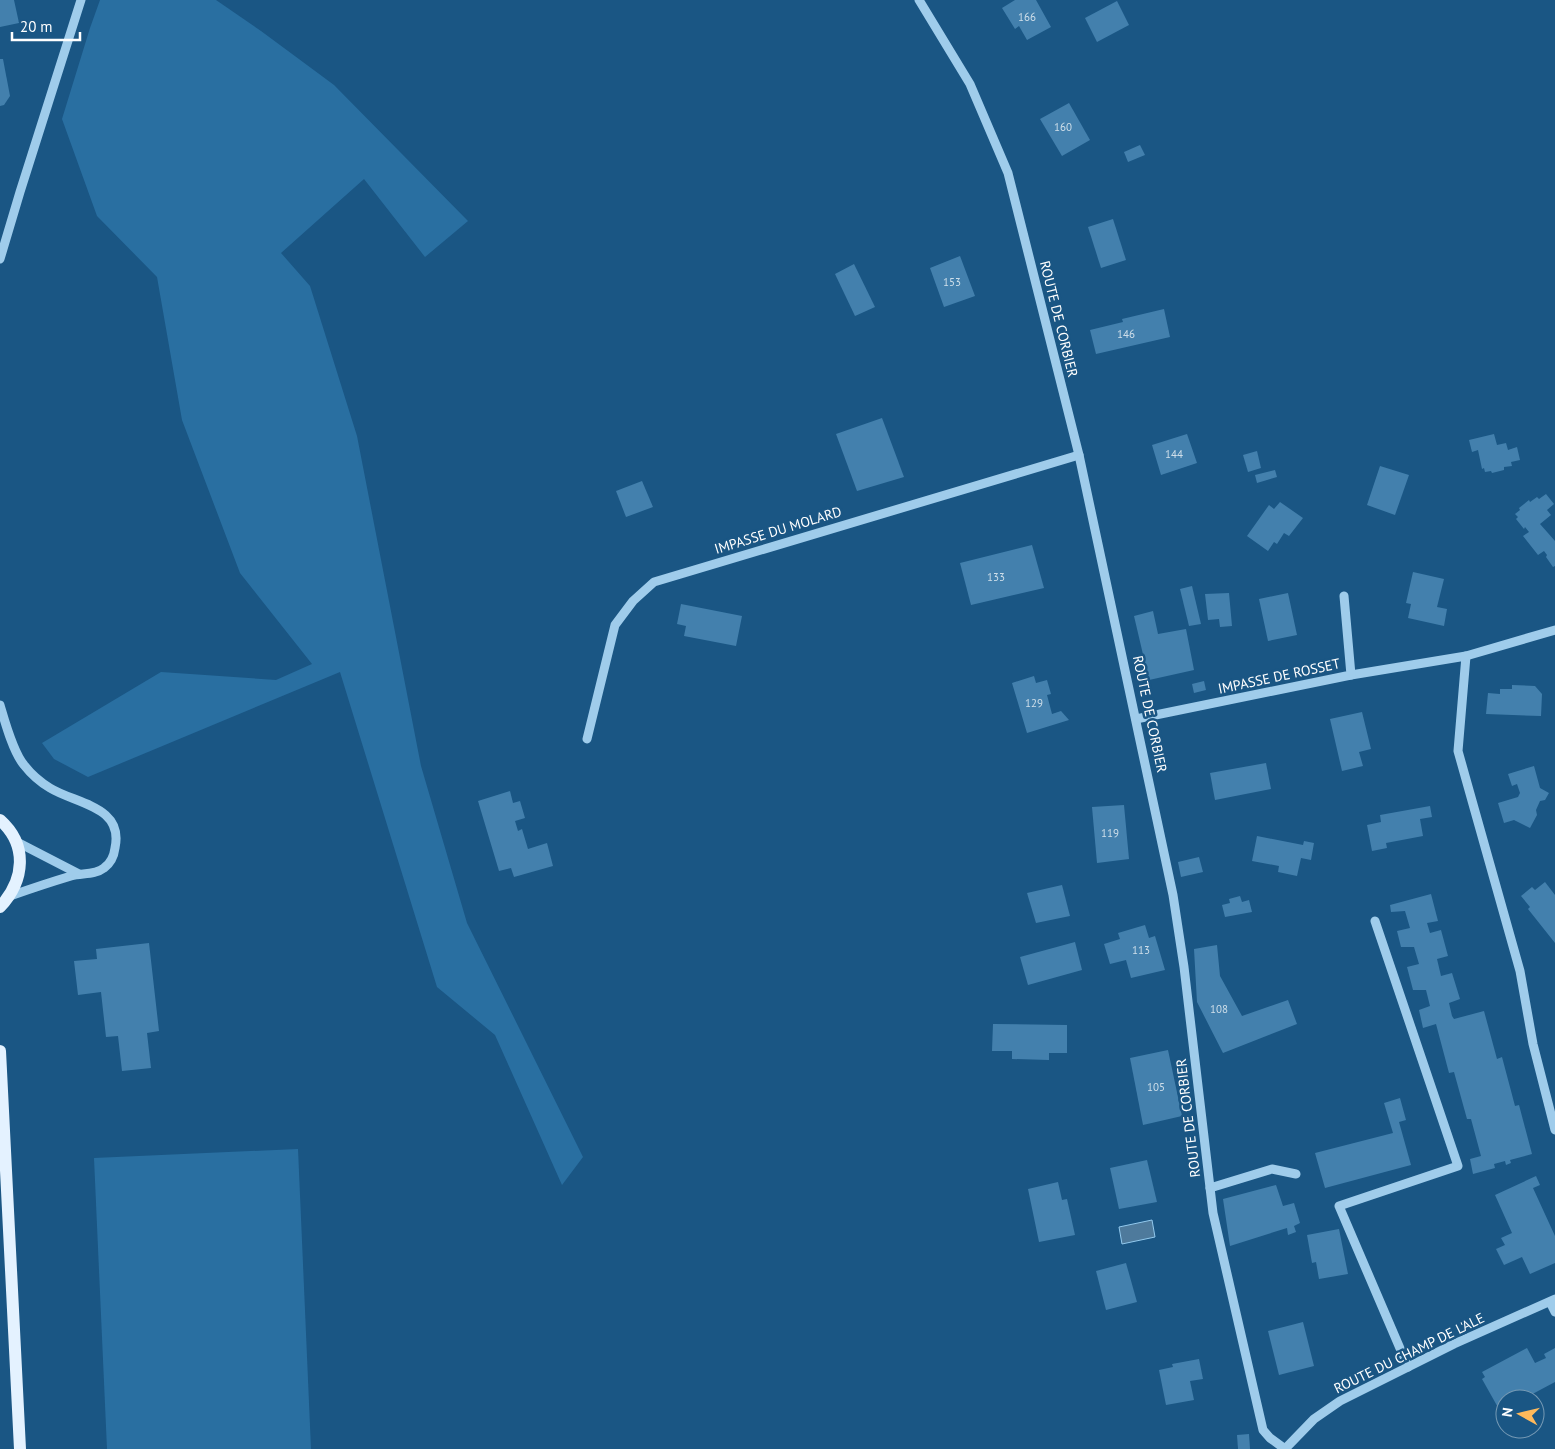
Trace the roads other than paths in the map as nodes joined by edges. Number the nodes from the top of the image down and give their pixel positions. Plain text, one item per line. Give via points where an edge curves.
1 (81, 0) edge
2 (919, 0) edge
3 (0, 259) edge
4 (1079, 455) junction
5 (1344, 596) dead end
6 (1555, 630) edge
7 (1466, 656) junction
8 (1351, 675) junction
9 (0, 705) edge
10 (1136, 719) junction
11 (587, 739) dead end
12 (0, 820) edge
13 (17, 842) junction
14 (79, 874) junction
15 (10, 896) junction
16 (0, 907) edge
17 (1375, 920) dead end
18 (0, 1051) edge
19 (1, 1095) edge
20 (1555, 1130) edge
21 (1296, 1174) dead end
22 (1210, 1188) junction
23 (1552, 1300) edge
24 (1555, 1312) edge
25 (1408, 1367) junction
26 (20, 1449) edge
27 (1285, 1449) edge

1 - 3 street
2 - 4 street, ROUTE DE CORBIER via 970,84 1008,173
4 - 10 street, ROUTE DE CORBIER
4 - 11 street, IMPASSE DU MOLARD via 654,582 633,600 615,625
5 - 8 street, IMPASSE DE ROSSET
6 - 7 street
7 - 8 street
7 - 20 street via 1458,751 1520,971 1533,1044
8 - 10 street, IMPASSE DE ROSSET
9 - 14 street via 23,764 51,789 93,805 112,822 117,836 112,859 105,868
10 - 22 street, ROUTE DE CORBIER via 1174,895
12 - 13 main road
13 - 14 street
13 - 15 main road via 20,865
14 - 15 street
15 - 16 main road
17 - 25 street via 1458,1166 1339,1206
18 - 19 main road
19 - 26 main road
21 - 22 street via 1272,1169
22 - 27 street, ROUTE DE CORBIER via 1263,1430
23 - 24 street
23 - 25 street, ROUTE DU CHAMP DE L'ALE
25 - 27 street, ROUTE DU CHAMP DE L'ALE via 1340,1401 1314,1419

